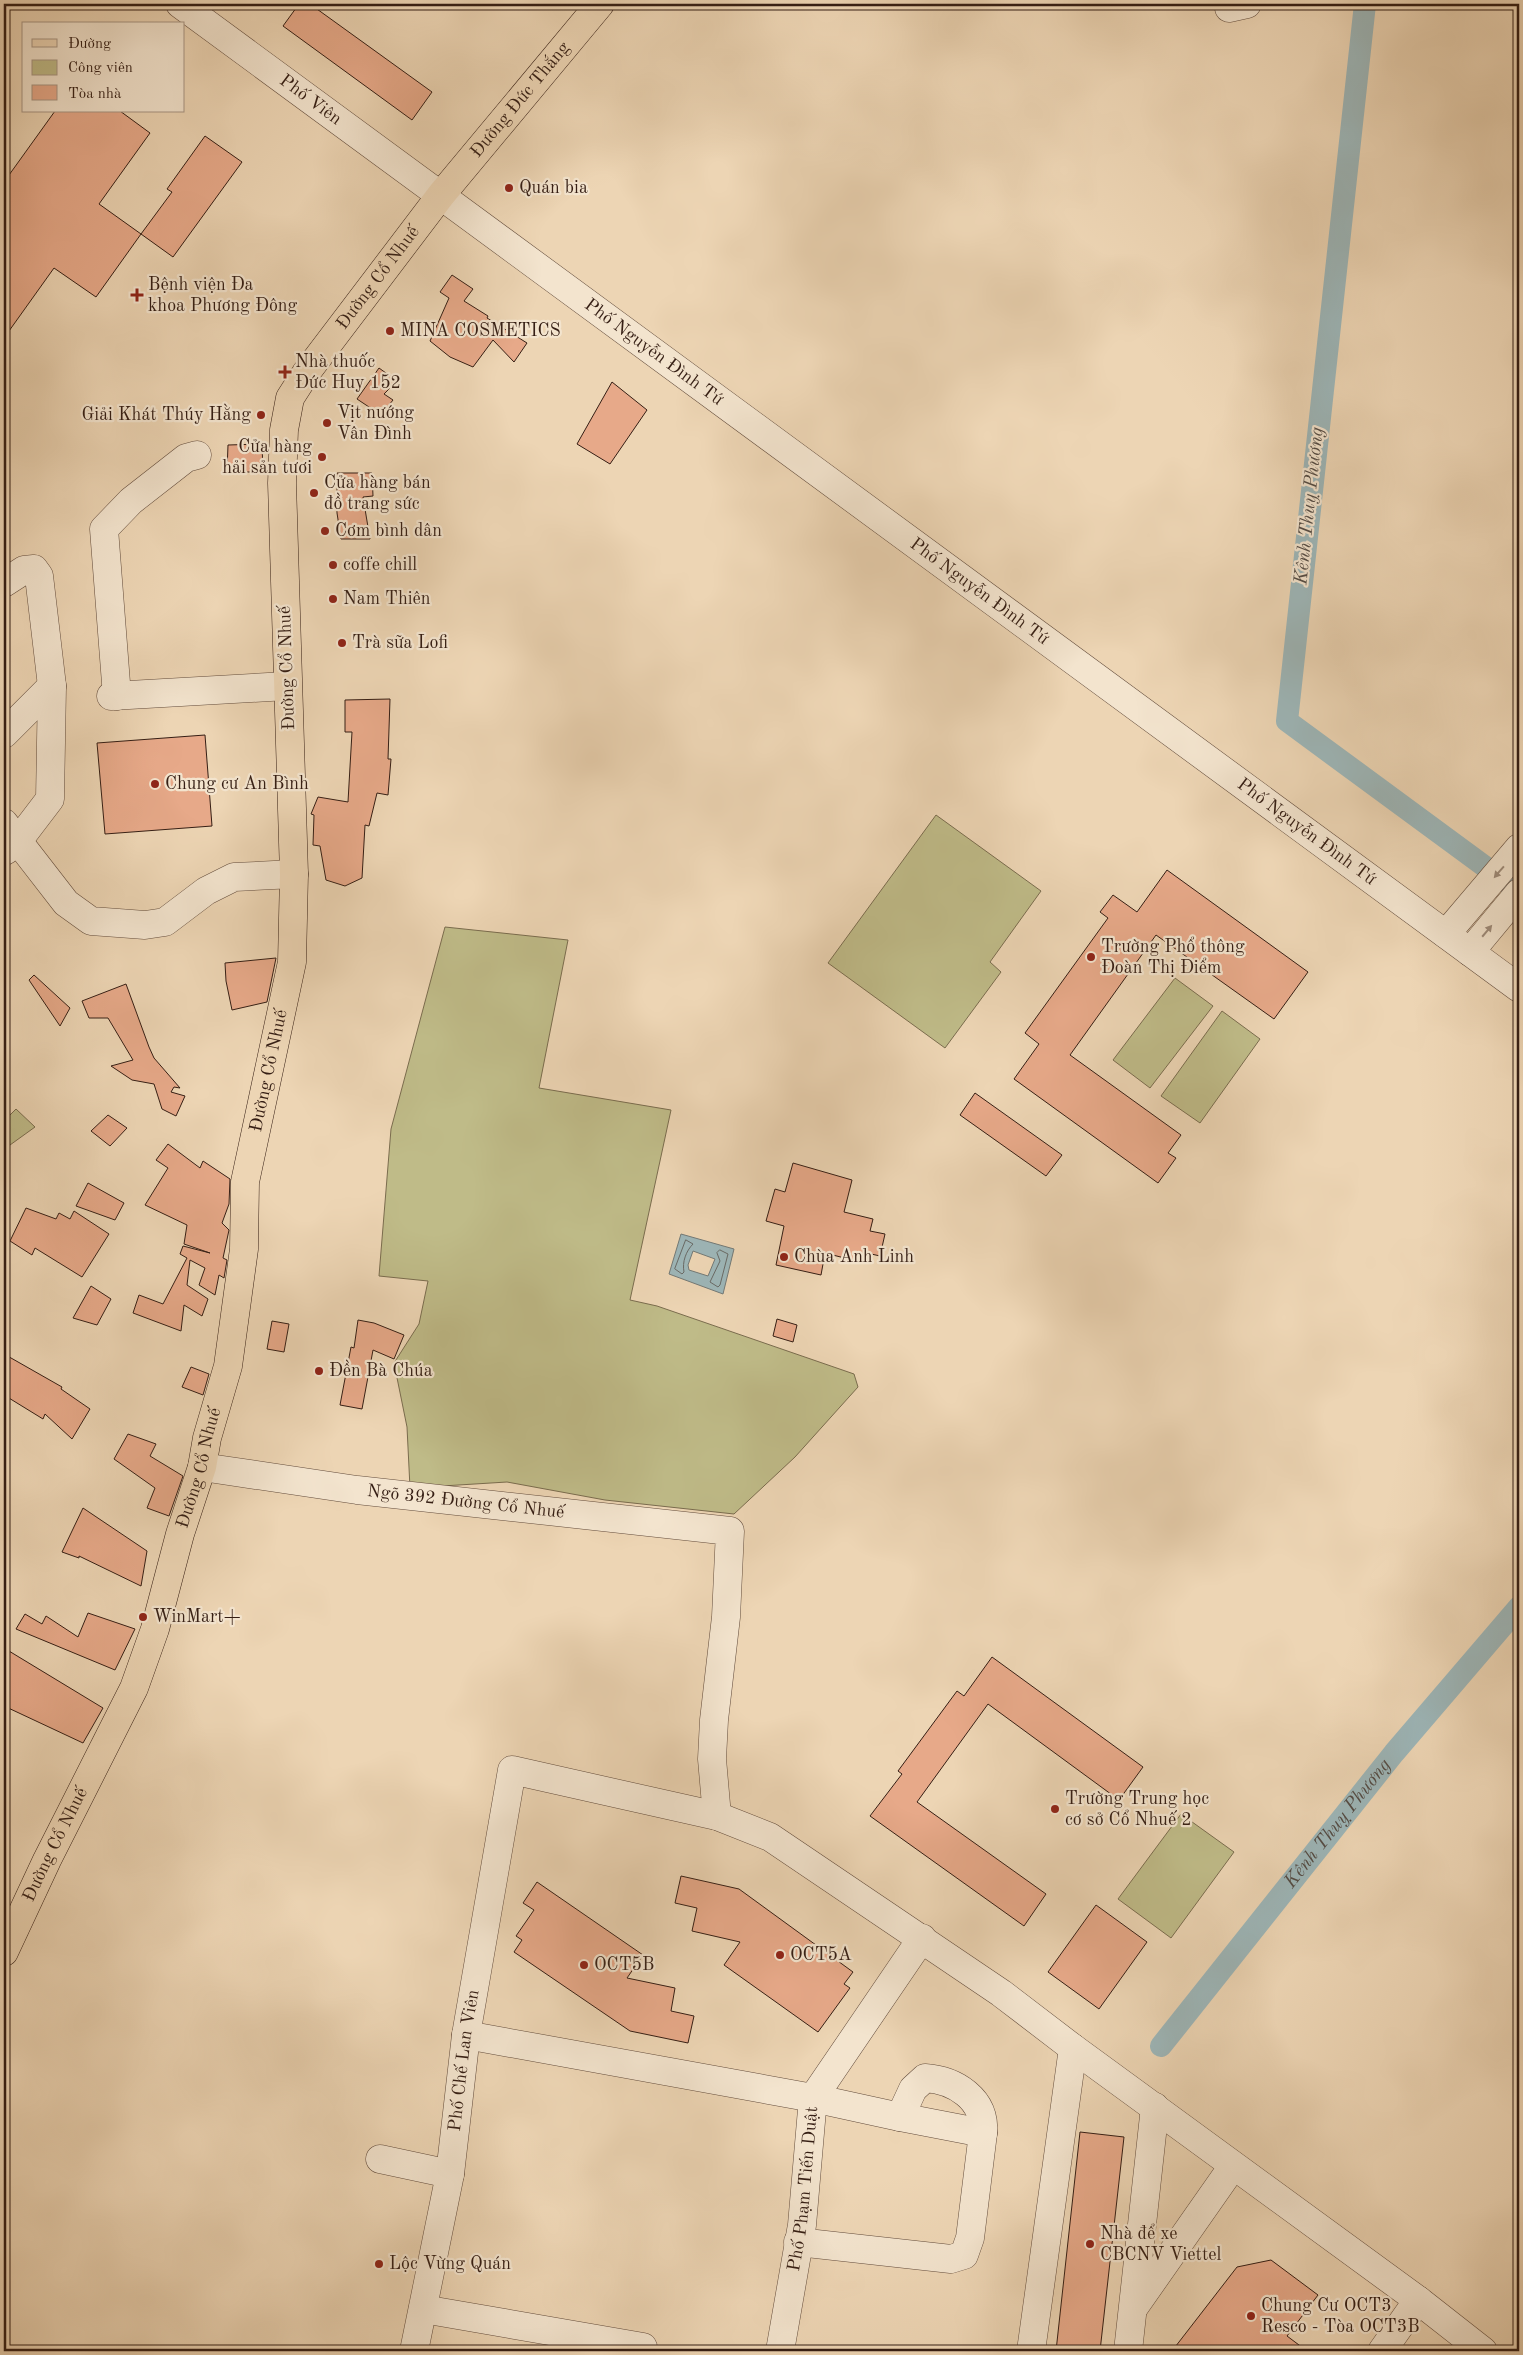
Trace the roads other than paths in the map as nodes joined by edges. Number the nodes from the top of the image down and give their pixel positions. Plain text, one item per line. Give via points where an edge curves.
1 (180, 4) edge
2 (600, 4) edge
3 (442, 195) junction
4 (197, 455) dead end
5 (4, 584) edge
6 (52, 686) junction
7 (287, 686) junction
8 (4, 734) edge
9 (9, 839) edge
10 (1518, 850) edge
11 (294, 874) junction
12 (1512, 902) edge
13 (1446, 934) junction
14 (1470, 952) junction
15 (1519, 988) edge
16 (202, 1467) junction
17 (717, 1816) junction
18 (922, 1938) junction
19 (4, 1952) edge
20 (466, 2035) junction
21 (1073, 2048) junction
22 (813, 2098) junction
23 (1155, 2107) junction
24 (900, 2117) junction
25 (983, 2133) junction
26 (380, 2159) dead end
27 (1233, 2166) junction
28 (450, 2174) junction
29 (798, 2242) junction
30 (1418, 2300) junction
31 (423, 2310) junction
32 (1133, 2310) junction
33 (643, 2347) dead end
34 (414, 2351) edge
35 (780, 2351) edge
36 (1031, 2351) edge
37 (1128, 2351) edge
38 (1382, 2351) edge
39 (1483, 2351) edge

1 - 3 street, Phố Viên
2 - 3 main road, Đường Đức Thắng
3 - 7 main road, Đường Cổ Nhuế via 290,398 284,430 282,483
3 - 13 street, Phố Nguyễn Đình Tứ
4 - 7 street via 186,458 138,496 104,529 114,696
5 - 6 street via 24,570 34,569 39,576
6 - 8 street
6 - 9 street via 50,799
7 - 11 main road, Đường Cổ Nhuế
9 - 11 street via 66,903 91,920 145,925 165,922 206,891 234,877
10 -> 13 street
11 - 16 main road, Đường Cổ Nhuế via 292,962 245,1182 244,1249 228,1366
14 -> 12 street
13 - 14 street, Phố Nguyễn Đình Tứ
14 - 15 street, Phố Nguyễn Đình Tứ
16 - 17 street, Ngõ 392 Đường Cổ Nhuế via 357,1490 730,1531 726,1617 712,1759
16 - 19 main road, Đường Cổ Nhuế via 155,1629 134,1688
17 - 18 street via 770,1837
17 - 20 street, Phố Chế Lan Viên via 512,1770
18 - 21 street
18 - 22 street, Phố Phạm Tiến Duật
20 - 22 street
20 - 28 street, Phố Chế Lan Viên
21 - 23 street
21 - 36 street
22 - 24 street
22 - 29 street, Phố Phạm Tiến Duật
23 - 27 street
23 - 32 street
24 - 25 street
24 - 25 street via 913,2089 925,2078 941,2079 965,2092 980,2107
25 - 29 street via 970,2238 964,2255 951,2259
26 - 28 street
27 - 30 street
27 - 32 street
28 - 31 street, Phố Chế Lan Viên
29 - 35 street, Phố Phạm Tiến Duật
30 - 38 street
30 - 39 street
31 - 33 street
31 - 34 street, Phố Chế Lan Viên
32 - 37 street

